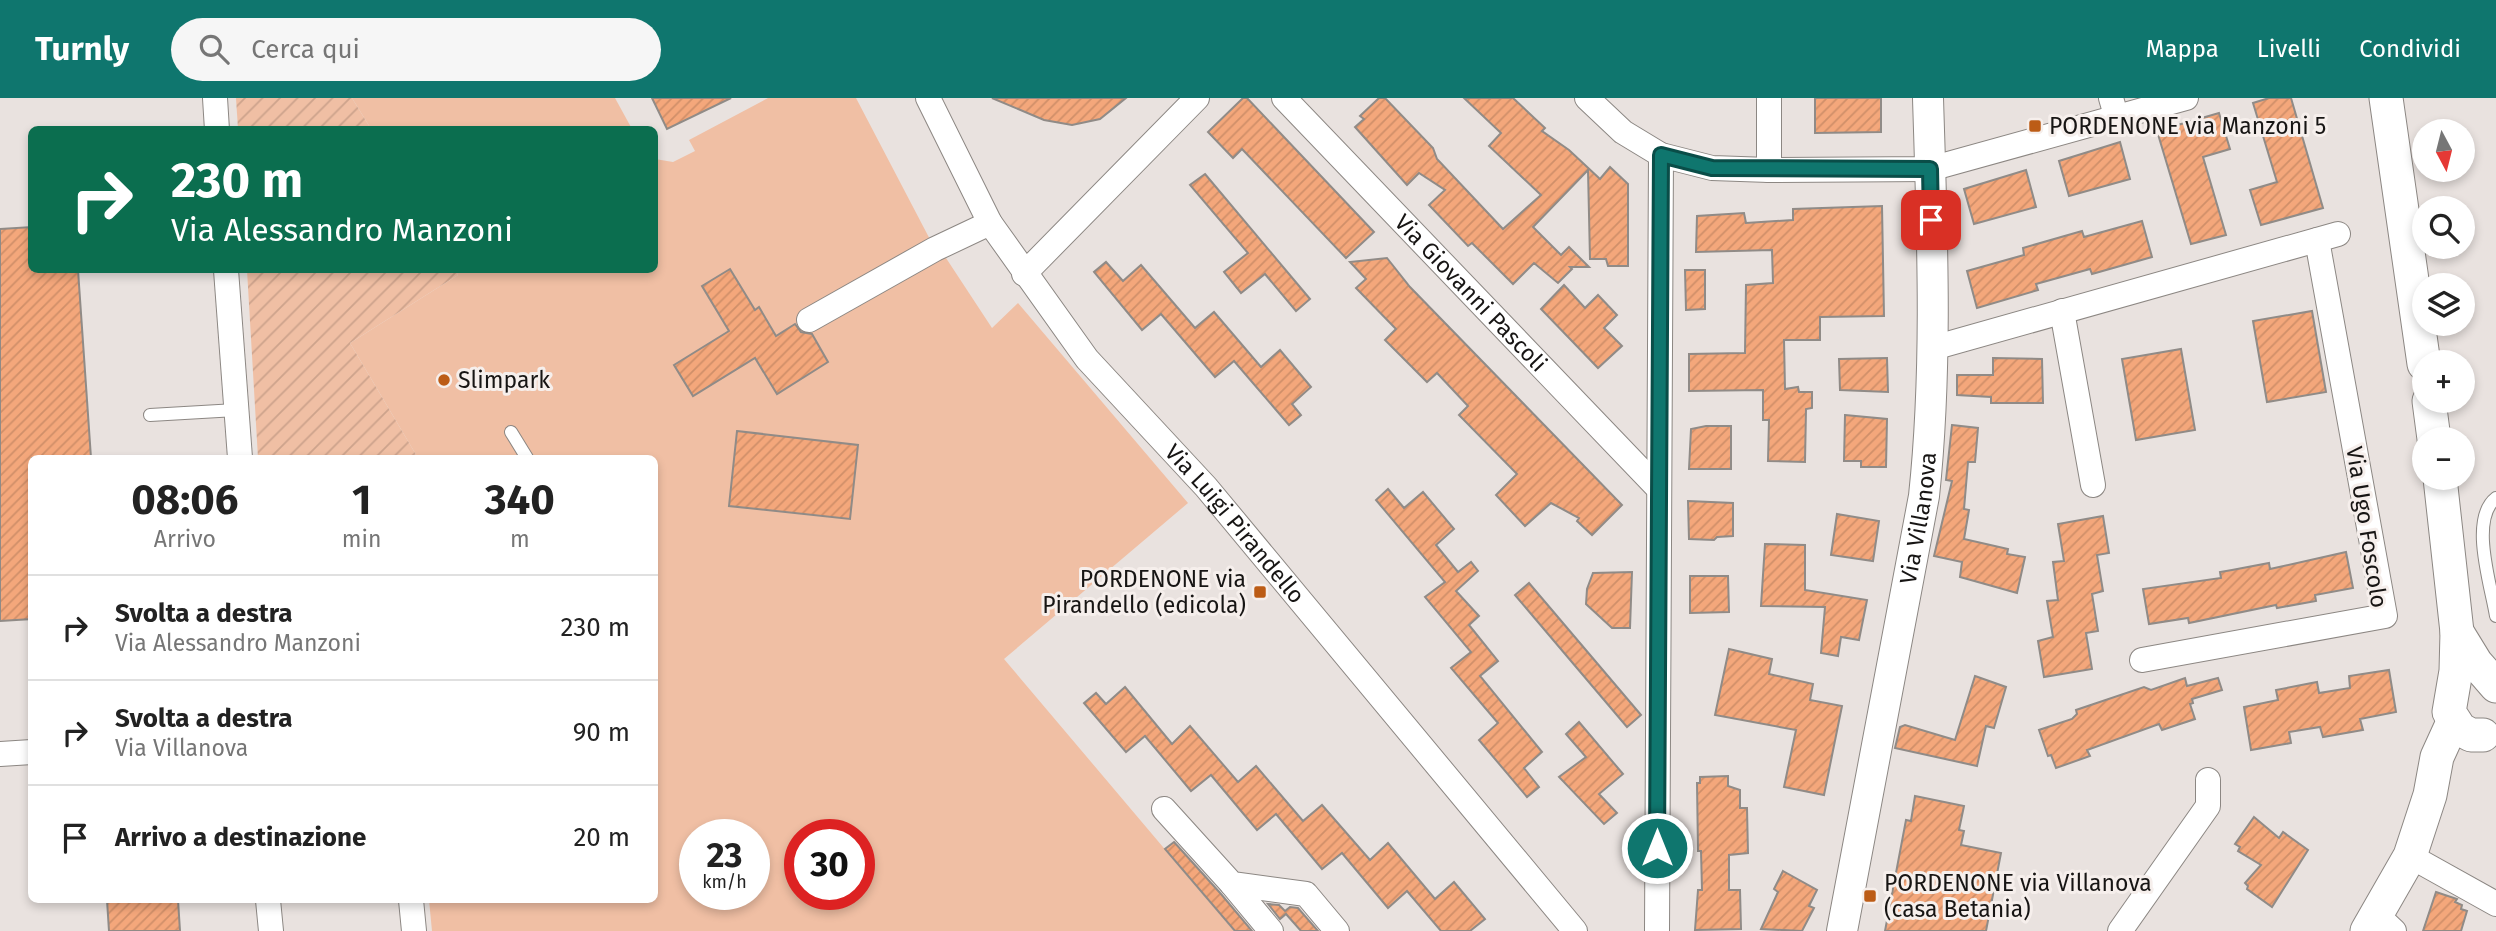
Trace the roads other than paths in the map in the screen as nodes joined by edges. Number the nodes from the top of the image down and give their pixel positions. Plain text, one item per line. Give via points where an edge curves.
1 (215, 98) edge
2 (928, 98) edge
3 (1197, 98) edge
4 (1284, 98) edge
5 (1587, 98) edge
6 (1769, 98) edge
7 (1928, 98) edge
8 (2186, 98) edge
9 (2386, 98) edge
10 (2114, 108) edge
11 (217, 126) edge
12 (1661, 155) junction
13 (1930, 169) junction
14 (1769, 170) junction
15 (990, 223) junction
16 (226, 273) edge
17 (1024, 274) junction
18 (2062, 311) junction
19 (809, 320) dead end
20 (1933, 348) junction
21 (2422, 350) edge
22 (236, 410) junction
23 (150, 415) dead end
24 (511, 432) dead end
25 (240, 455) edge
26 (525, 455) edge
27 (2093, 485) dead end
28 (1657, 487) junction
29 (2441, 490) edge
30 (2496, 498) edge
31 (2496, 616) edge
32 (2457, 632) junction
33 (2142, 660) dead end
34 (2494, 684) edge
35 (2453, 706) junction
36 (2489, 732) edge
37 (28, 752) edge
38 (0, 754) edge
39 (2208, 780) dead end
40 (2430, 795) junction
41 (1164, 809) dead end
42 (2410, 856) junction
43 (1232, 884) junction
44 (268, 903) edge
45 (411, 903) edge
46 (2496, 904) edge
47 (2380, 926) edge
48 (271, 931) edge
49 (414, 931) edge
50 (1271, 931) edge
51 (1337, 931) edge
52 (1575, 931) edge
53 (1657, 931) edge
54 (1842, 931) edge
55 (2120, 931) edge

1 - 11 street
2 - 15 street, Via Luigi Pirandello
3 - 17 street
4 - 28 street, Via Giovanni Pascoli
5 - 12 street via 1623,132
6 - 14 street
7 - 13 street, Via Villanova
8 - 10 street
9 - 21 main road
10 - 13 street
12 - 14 street via 1712,168
12 - 28 street
13 - 14 street
13 - 20 street, Via Villanova
15 - 17 street, Via Luigi Pirandello
15 - 19 street
16 - 22 street
17 - 52 street, Via Luigi Pirandello via 1087,359 1206,488
18 - 20 street, Via Ugo Foscolo
18 - 27 street
18 - 33 street, Via Ugo Foscolo via 2328,237 2385,616
20 - 54 street, Via Villanova via 1924,496
22 - 23 lane
22 - 25 street
24 - 26 lane
28 - 53 street
29 - 32 main road
30 - 31 lane via 2486,506 2481,523
32 - 34 main road
32 - 35 main road
34 - 35 main road via 2471,680
35 - 36 main road via 2471,735
35 - 40 main road
36 - 40 main road
37 - 38 street
39 - 55 street via 2208,806
40 - 42 main road
41 - 43 street
42 - 46 street
42 - 47 main road
43 - 50 street
43 - 51 street via 1306,894
44 - 48 street
45 - 49 street

